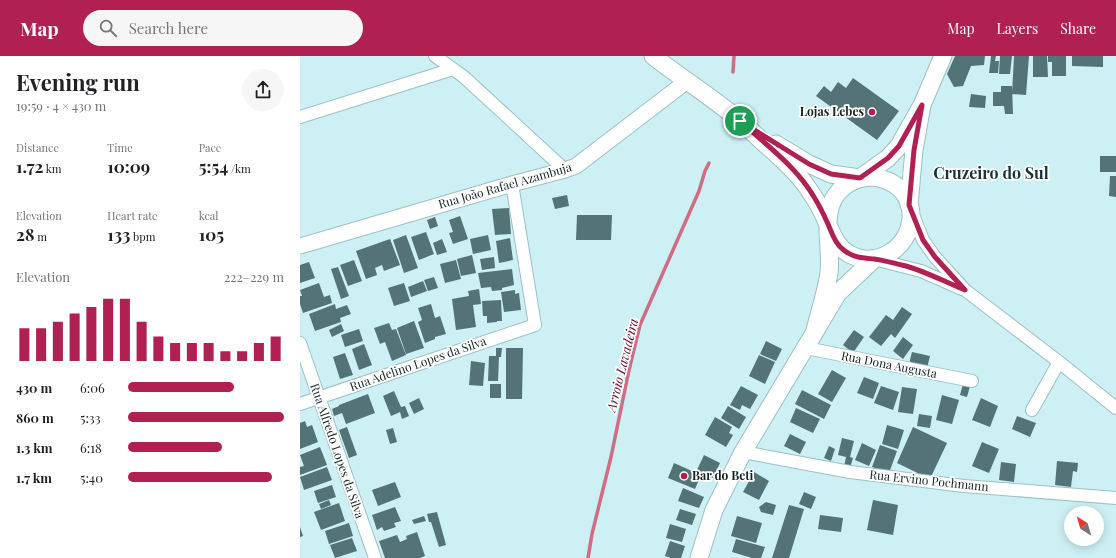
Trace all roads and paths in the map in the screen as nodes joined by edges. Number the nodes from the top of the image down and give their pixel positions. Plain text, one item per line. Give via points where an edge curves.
1 (435, 56) edge
2 (653, 56) edge
3 (943, 56) edge
4 (453, 69) junction
5 (687, 81) junction
6 (922, 105) junction
7 (300, 117) edge
8 (740, 121) junction
9 (565, 170) junction
10 (860, 178) junction
11 (512, 184) junction
12 (909, 205) junction
13 (828, 225) junction
14 (300, 246) edge
15 (874, 259) junction
16 (965, 290) junction
17 (816, 330) junction
18 (300, 343) edge
19 (806, 348) junction
20 (1059, 362) junction
21 (972, 381) dead end
22 (318, 398) junction
23 (300, 404) edge
24 (1116, 408) edge
25 (1032, 410) dead end
26 (743, 452) junction
27 (1116, 498) edge
28 (375, 558) edge
29 (699, 558) edge

1 - 4 street
2 - 5 main road
3 - 6 main road
4 - 7 street
4 - 9 street
5 - 8 main road
5 - 9 street, Rua João Rafael Azambuja via 576,166
6 - 10 main road via 899,146 888,158
6 - 12 main road via 914,150
8 - 10 main road via 809,164 831,174
8 - 13 main road via 792,169 814,197
9 - 11 street, Rua João Rafael Azambuja
10 - 12 main road via 886,180 901,190
10 - 13 main road via 842,188 836,195 831,204
11 - 14 street, Rua João Rafael Azambuja
11 - 22 street, Rua Adelino Lopes da Silva via 535,325
12 - 15 main road via 910,226 904,240 894,251
12 - 16 street via 923,240
13 - 15 main road via 835,241 848,253 865,259
13 - 17 main road via 829,275
15 - 16 street via 921,271
15 - 17 main road via 838,293
16 - 20 street
17 - 19 main road
18 - 22 street, Rua Alfredo Lopes da Silva
19 - 21 street, Rua Dona Augusta
19 - 26 main road
20 - 24 street
20 - 25 street
22 - 23 street, Rua Adelino Lopes da Silva
22 - 28 street, Rua Alfredo Lopes da Silva
26 - 27 street, Rua Ervino Pochmann via 858,473 964,486
26 - 29 main road via 714,510

